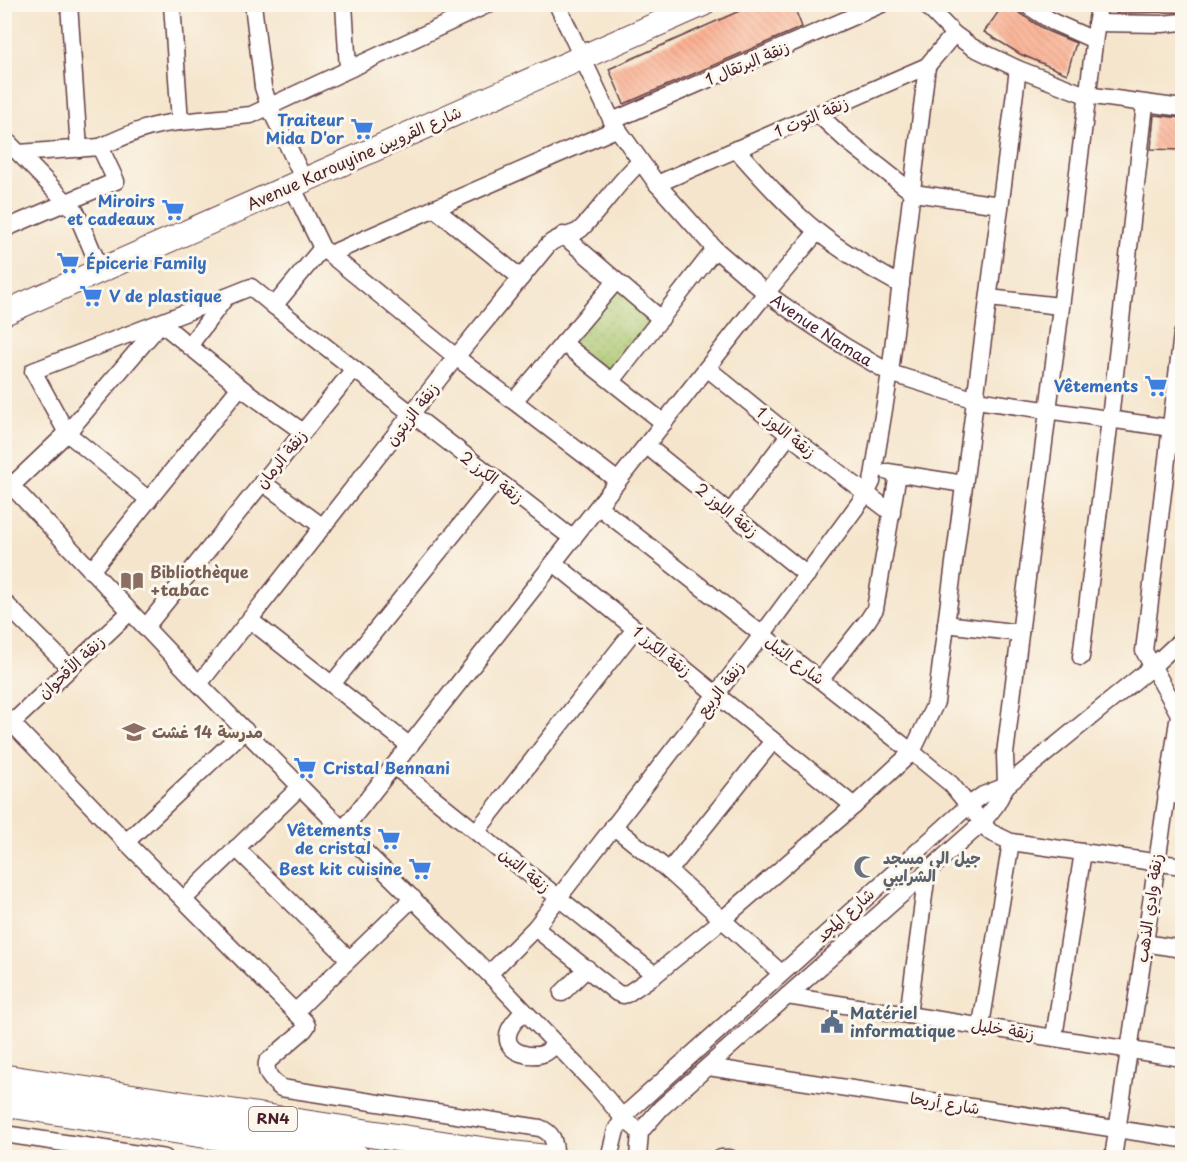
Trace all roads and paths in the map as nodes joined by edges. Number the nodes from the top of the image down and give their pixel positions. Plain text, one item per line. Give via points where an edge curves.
1 (69, 4) edge
2 (172, 4) edge
3 (253, 4) edge
4 (344, 4) edge
5 (489, 4) edge
6 (557, 4) edge
7 (703, 4) edge
8 (882, 4) edge
9 (926, 4) edge
10 (1025, 4) edge
11 (1098, 4) edge
12 (1182, 22) edge
13 (1096, 23) junction
14 (954, 34) junction
15 (1094, 40) junction
16 (580, 58) junction
17 (927, 66) junction
18 (348, 69) junction
19 (1018, 69) junction
20 (1086, 95) junction
21 (1145, 104) junction
22 (269, 106) junction
23 (1182, 108) edge
24 (818, 114) junction
25 (180, 122) junction
26 (614, 125) junction
27 (4, 138) edge
28 (100, 147) junction
29 (79, 148) junction
30 (736, 149) junction
31 (19, 153) junction
32 (640, 162) junction
33 (298, 183) junction
34 (657, 184) junction
35 (913, 193) junction
36 (67, 203) junction
37 (1000, 205) junction
38 (434, 208) junction
39 (4, 229) edge
40 (817, 232) junction
41 (563, 235) junction
42 (716, 249) junction
43 (326, 251) junction
44 (101, 271) junction
45 (521, 278) junction
46 (616, 281) junction
47 (901, 285) junction
48 (766, 293) junction
49 (226, 297) junction
50 (989, 298) junction
51 (274, 306) junction
52 (1060, 306) junction
53 (4, 313) edge
54 (661, 319) junction
55 (161, 323) junction
56 (1182, 336) edge
57 (563, 343) junction
58 (189, 345) junction
59 (456, 357) junction
60 (707, 368) junction
61 (354, 369) junction
62 (890, 373) junction
63 (612, 381) junction
64 (240, 387) junction
65 (976, 400) junction
66 (514, 401) junction
67 (1178, 402) edge
68 (1047, 412) junction
69 (411, 415) junction
70 (1110, 419) junction
71 (664, 423) junction
72 (1171, 428) junction
73 (303, 432) junction
74 (67, 433) junction
75 (789, 435) junction
76 (646, 446) junction
77 (875, 470) junction
78 (898, 474) junction
79 (497, 480) junction
80 (618, 481) junction
81 (262, 482) junction
82 (964, 484) junction
83 (7, 486) edge
84 (866, 494) junction
85 (148, 500) junction
86 (599, 507) junction
87 (730, 513) junction
88 (892, 513) junction
89 (323, 527) junction
90 (573, 539) junction
91 (554, 563) junction
92 (91, 571) junction
93 (807, 575) junction
94 (4, 602) edge
95 (130, 612) junction
96 (250, 620) junction
97 (946, 624) junction
98 (145, 628) junction
99 (635, 629) junction
100 (1020, 633) junction
101 (762, 634) junction
102 (1182, 639) edge
103 (1081, 657) dead end
104 (1153, 666) junction
105 (70, 668) junction
106 (820, 679) junction
107 (333, 683) junction
108 (199, 684) junction
109 (715, 694) junction
110 (1181, 714) edge
111 (8, 719) edge
112 (245, 730) junction
113 (773, 741) junction
114 (410, 746) junction
115 (912, 752) junction
116 (394, 766) junction
117 (1006, 786) junction
118 (300, 787) junction
119 (1174, 795) edge
120 (854, 806) junction
121 (968, 806) junction
122 (982, 823) junction
123 (613, 826) junction
124 (343, 830) junction
125 (477, 831) junction
126 (126, 842) junction
127 (1011, 842) junction
128 (236, 848) junction
129 (1083, 852) junction
130 (1156, 861) junction
131 (1182, 866) edge
132 (669, 871) junction
133 (927, 873) junction
134 (558, 897) junction
135 (412, 898) junction
136 (184, 899) junction
137 (723, 919) junction
138 (535, 928) junction
139 (1144, 944) junction
140 (1182, 949) edge
141 (349, 959) junction
142 (587, 969) junction
143 (781, 973) junction
144 (489, 974) junction
145 (655, 975) junction
146 (562, 993) dead end
147 (787, 996) junction
148 (524, 1011) junction
149 (295, 1012) junction
150 (908, 1015) junction
151 (981, 1025) junction
152 (1054, 1036) junction
153 (556, 1044) junction
154 (1129, 1049) junction
155 (1182, 1058) edge
156 (708, 1067) junction
157 (4, 1078) edge
158 (4, 1103) edge
159 (623, 1118) junction
160 (1117, 1129) junction
161 (640, 1132) junction
162 (4, 1134) edge
163 (1182, 1139) edge
164 (160, 1157) edge
165 (348, 1157) edge
166 (542, 1158) edge
167 (556, 1158) edge
168 (609, 1158) edge
169 (638, 1158) edge
170 (721, 1158) edge
171 (730, 1158) edge
172 (1113, 1158) edge

1 - 29 street
2 - 25 street
3 - 22 street
4 - 18 street
5 - 18 street
6 - 16 street, Avenue Namaa
7 - 16 street, Avenue Karouyine شارع القرويين
8 - 26 street, زنقة البرتقال 1
9 - 14 street
10 - 15 street via 1053,22
11 - 13 street
12 - 13 street
13 - 15 street
14 - 17 street, زنقة التوت 1
14 - 19 street
15 - 20 street
16 - 26 street, Avenue Namaa
16 - 33 street, Avenue Karouyine شارع القرويين
17 - 24 street, زنقة التوت 1
17 - 35 street, زنقة الربيع
18 - 22 street
19 - 20 street
19 - 37 street
20 - 21 street
20 - 52 street
21 - 23 street
21 - 70 street
22 - 25 street via 251,115
22 - 33 street
24 - 30 street, زنقة التوت 1
24 - 35 street
25 - 28 street via 145,127
26 - 32 street, Avenue Namaa
26 - 38 street, زنقة البرتقال 1
27 - 31 street
28 - 29 street
28 - 36 street via 116,181
29 - 31 street
30 - 34 street, زنقة التوت 1
30 - 40 street
31 - 36 street
32 - 34 street, Avenue Namaa
32 - 41 street, زنقة الزيتون via 579,230
33 - 43 street
33 - 44 street, Avenue Karouyine شارع القرويين
34 - 42 street, Avenue Namaa
35 - 37 street
35 - 47 street, زنقة الربيع
36 - 39 street
36 - 44 street via 76,212
37 - 50 street
38 - 43 street, زنقة البرتقال 1
38 - 45 street
40 - 47 street via 858,262
40 - 48 street
41 - 45 street, زنقة الزيتون via 548,245
41 - 46 street
42 - 48 street, Avenue Namaa
42 - 54 street
43 - 51 street
43 - 59 street
44 - 53 street, Avenue Karouyine شارع القرويين
45 - 59 street, زنقة الزيتون
46 - 54 street
46 - 57 street
47 - 62 street, زنقة الربيع
48 - 60 street
48 - 62 street, Avenue Namaa
49 - 51 street via 251,287
49 - 55 street
49 - 58 street
50 - 52 street
50 - 65 street
51 - 61 street
52 - 68 street
54 - 63 street
55 - 58 street
55 - 74 street
55 - 74 street via 33,371
56 - 67 street, زنقة وادي الذهب
57 - 63 street
57 - 66 street
58 - 64 street
59 - 66 street
59 - 69 street, زنقة الزيتون
60 - 71 street
60 - 75 street, زنقة اللوز 1
61 - 69 street, زنقة الكرز 2
61 - 73 street, زنقة الرمان
62 - 65 street, Avenue Namaa
62 - 77 street, زنقة الربيع
63 - 71 street
64 - 73 street
64 - 85 street
65 - 68 street, Avenue Namaa
65 - 82 street
66 - 80 street
67 - 72 street, زنقة وادي الذهب
68 - 70 street, Avenue Namaa
68 - 100 street
69 - 79 street, زنقة الكرز 2
69 - 89 street, زنقة الزيتون
70 - 72 street, Avenue Namaa
70 - 103 street
71 - 76 street
72 - 104 street, زنقة وادي الذهب via 1144,651
73 - 81 street, زنقة الرمان
74 - 83 street
74 - 85 street
75 - 84 street, زنقة اللوز 1
75 - 87 street
76 - 80 street
76 - 87 street, زنقة اللوز 2
77 - 78 street
77 - 84 street, زنقة الربيع
78 - 82 street
78 - 88 street
79 - 90 street, زنقة الكرز 2
79 - 107 street
80 - 86 street
81 - 89 street
81 - 98 street, زنقة الرمان
82 - 97 street
83 - 92 street
84 - 88 street, زنقة اللوز 1
84 - 93 street, زنقة الربيع
85 - 92 street
86 - 90 street
86 - 101 street, شارع النبل
87 - 93 street, زنقة اللوز 2
88 - 106 street via 875,609
89 - 96 street, زنقة الزيتون
90 - 91 street
91 - 99 street, زنقة الكرز 1
91 - 114 street
92 - 95 street
93 - 101 street, زنقة الربيع
94 - 105 street
95 - 98 street
95 - 105 street, زنقة الأقحوان
96 - 107 street
96 - 108 street, زنقة الزيتون
97 - 100 street
97 - 115 street via 936,702
98 - 108 street
99 - 109 street, زنقة الكرز 1
99 - 125 street
100 - 117 street via 1005,754
101 - 106 street, شارع النبل
101 - 109 street, زنقة الربيع
102 - 104 street
104 - 110 street, زنقة وادي الذهب
104 - 117 street
105 - 111 street, زنقة الأقحوان
106 - 115 street, شارع النبل
107 - 114 street
108 - 112 street
109 - 113 street, زنقة الكرز 1
109 - 123 street, زنقة الربيع
110 - 119 street, زنقة وادي الذهب
111 - 126 street
112 - 118 street
112 - 126 street
113 - 120 street, زنقة الكرز 1
113 - 132 street
114 - 116 street
115 - 120 street
115 - 121 street, شارع النبل via 951,784
116 - 124 street
116 - 125 street, زنقة التين
117 - 121 street, شارع المجد
117 - 122 street, شارع المجد
118 - 124 street
118 - 128 street
119 - 130 street, زنقة وادي الذهب
120 - 137 street
121 - 122 street, شارع النبل
121 - 143 street, شارع المجد
122 - 127 street, شارع النبل via 990,832
122 - 133 street, شارع المجد
123 - 132 street
123 - 134 street, زنقة الربيع
124 - 135 street
125 - 134 street, زنقة التين
126 - 136 street
127 - 129 street
127 - 151 street
128 - 136 street
128 - 141 street
129 - 130 street
129 - 152 street
130 - 131 street
130 - 139 street, زنقة وادي الذهب
132 - 137 street
133 - 147 street, شارع المجد
133 - 150 street
134 - 138 street, زنقة الربيع
134 - 145 street, زنقة التين
135 - 141 street
135 - 144 street
136 - 149 street
137 - 143 street
137 - 145 street
138 - 142 street
138 - 144 street, زنقة الربيع
139 - 140 street
139 - 154 street, زنقة وادي الذهب
141 - 149 street
142 - 145 street via 623,995
142 - 146 street
143 - 159 street, شارع المجد
144 - 148 street
147 - 150 street, زنقة خليل
147 - 156 street, شارع المجد
148 - 153 street
148 - 153 street via 508,1031 508,1040 515,1050 542,1054
149 - 167 street via 307,1026 267,1062 268,1076 281,1088 540,1128 553,1137
150 - 151 street, زنقة خليل
151 - 152 street, زنقة خليل
152 - 154 street, زنقة خليل
153 - 159 street
154 - 155 street, زنقة خليل
154 - 160 street, زنقة وادي الذهب
156 - 160 street, شارع أريحا
156 - 161 street, شارع المجد
157 - 166 main road, RN4
158 - 165 main road, RN4
159 - 161 street
159 - 168 street, شارع المجد
160 - 163 street, شارع أريحا
160 - 172 street, زنقة وادي الذهب
161 - 169 street
162 - 164 street
170 - 171 street

